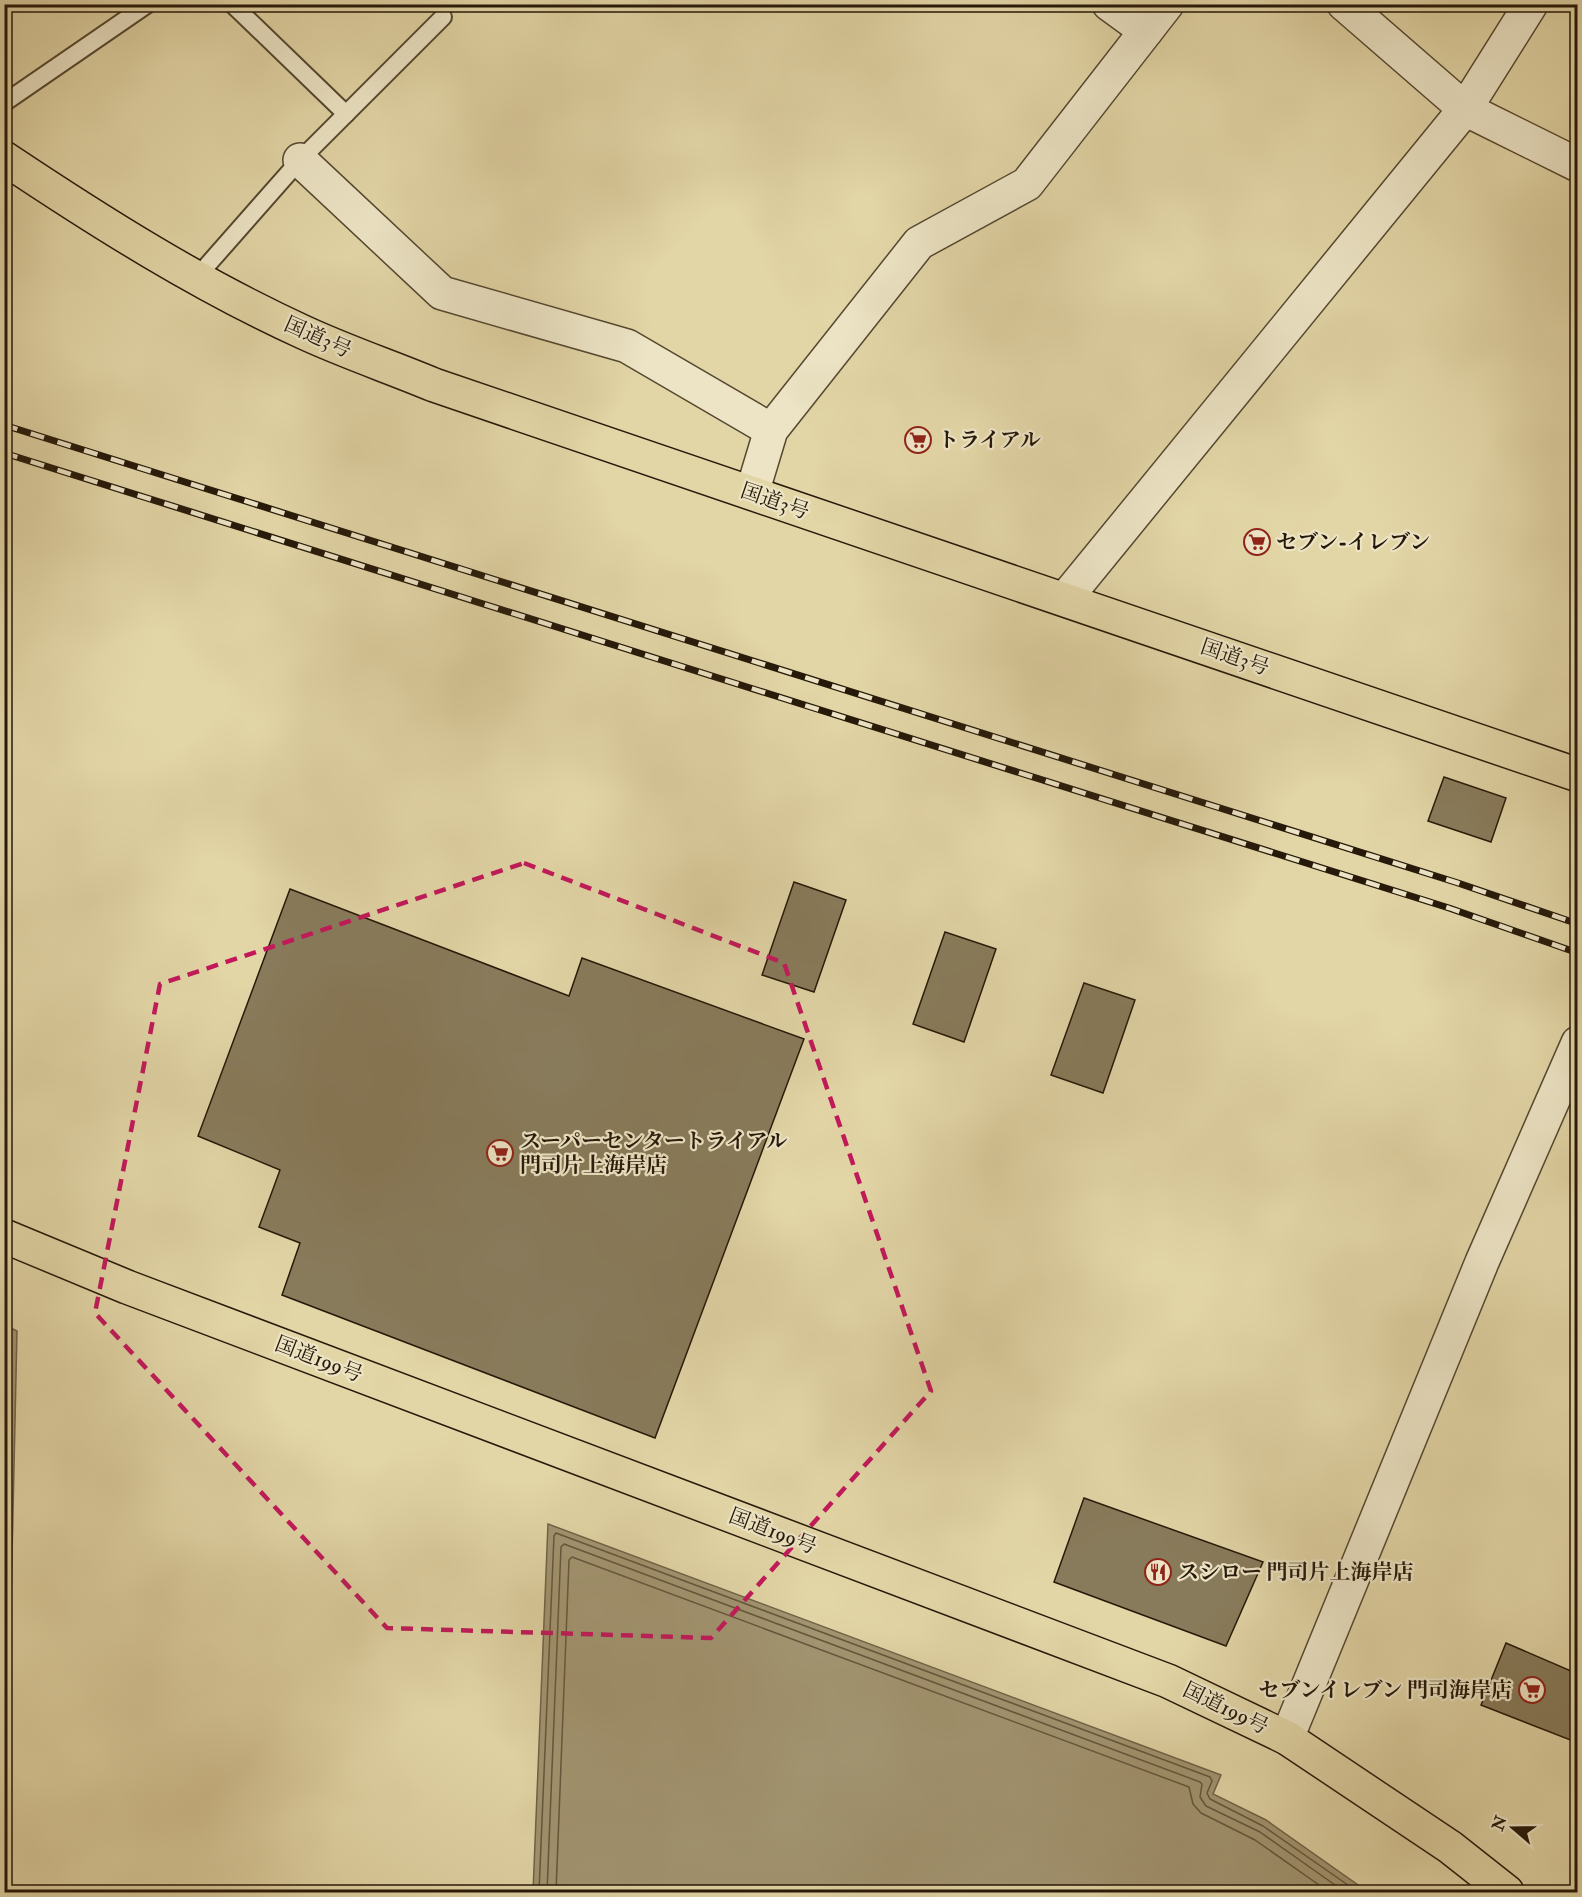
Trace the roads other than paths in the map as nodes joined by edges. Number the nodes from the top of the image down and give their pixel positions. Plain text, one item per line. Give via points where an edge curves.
1 (148, 4) edge
2 (232, 4) edge
3 (1110, 4) edge
4 (1167, 4) edge
5 (1344, 4) edge
6 (1531, 4) edge
7 (443, 17) dead end
8 (1146, 31) junction
9 (4, 103) edge
10 (1465, 109) junction
11 (346, 114) junction
12 (4, 158) edge
13 (300, 160) junction
14 (1578, 165) edge
15 (196, 278) junction
16 (771, 430) junction
17 (752, 493) junction
18 (1065, 599) junction
19 (1578, 775) edge
20 (1578, 1043) edge
21 (4, 1236) edge
22 (1287, 1738) junction
23 (1507, 1893) edge

1 - 9 lane
2 - 11 lane
3 - 8 street
4 - 8 street
5 - 10 street
6 - 10 street
7 - 11 lane
8 - 16 street via 1027,184 919,243
10 - 14 street
10 - 18 street
11 - 13 lane
12 - 15 highway, 国道3号 via 83,211
13 - 15 lane
13 - 16 street via 442,293 627,346
15 - 17 highway, 国道3号 via 304,332 434,385
16 - 17 street
17 - 18 highway, 国道3号
18 - 19 highway, 国道3号
20 - 22 street via 1482,1262
21 - 22 highway, 国道199号 via 138,1291 1168,1680
22 - 23 highway, 国道199号 via 1450,1847

